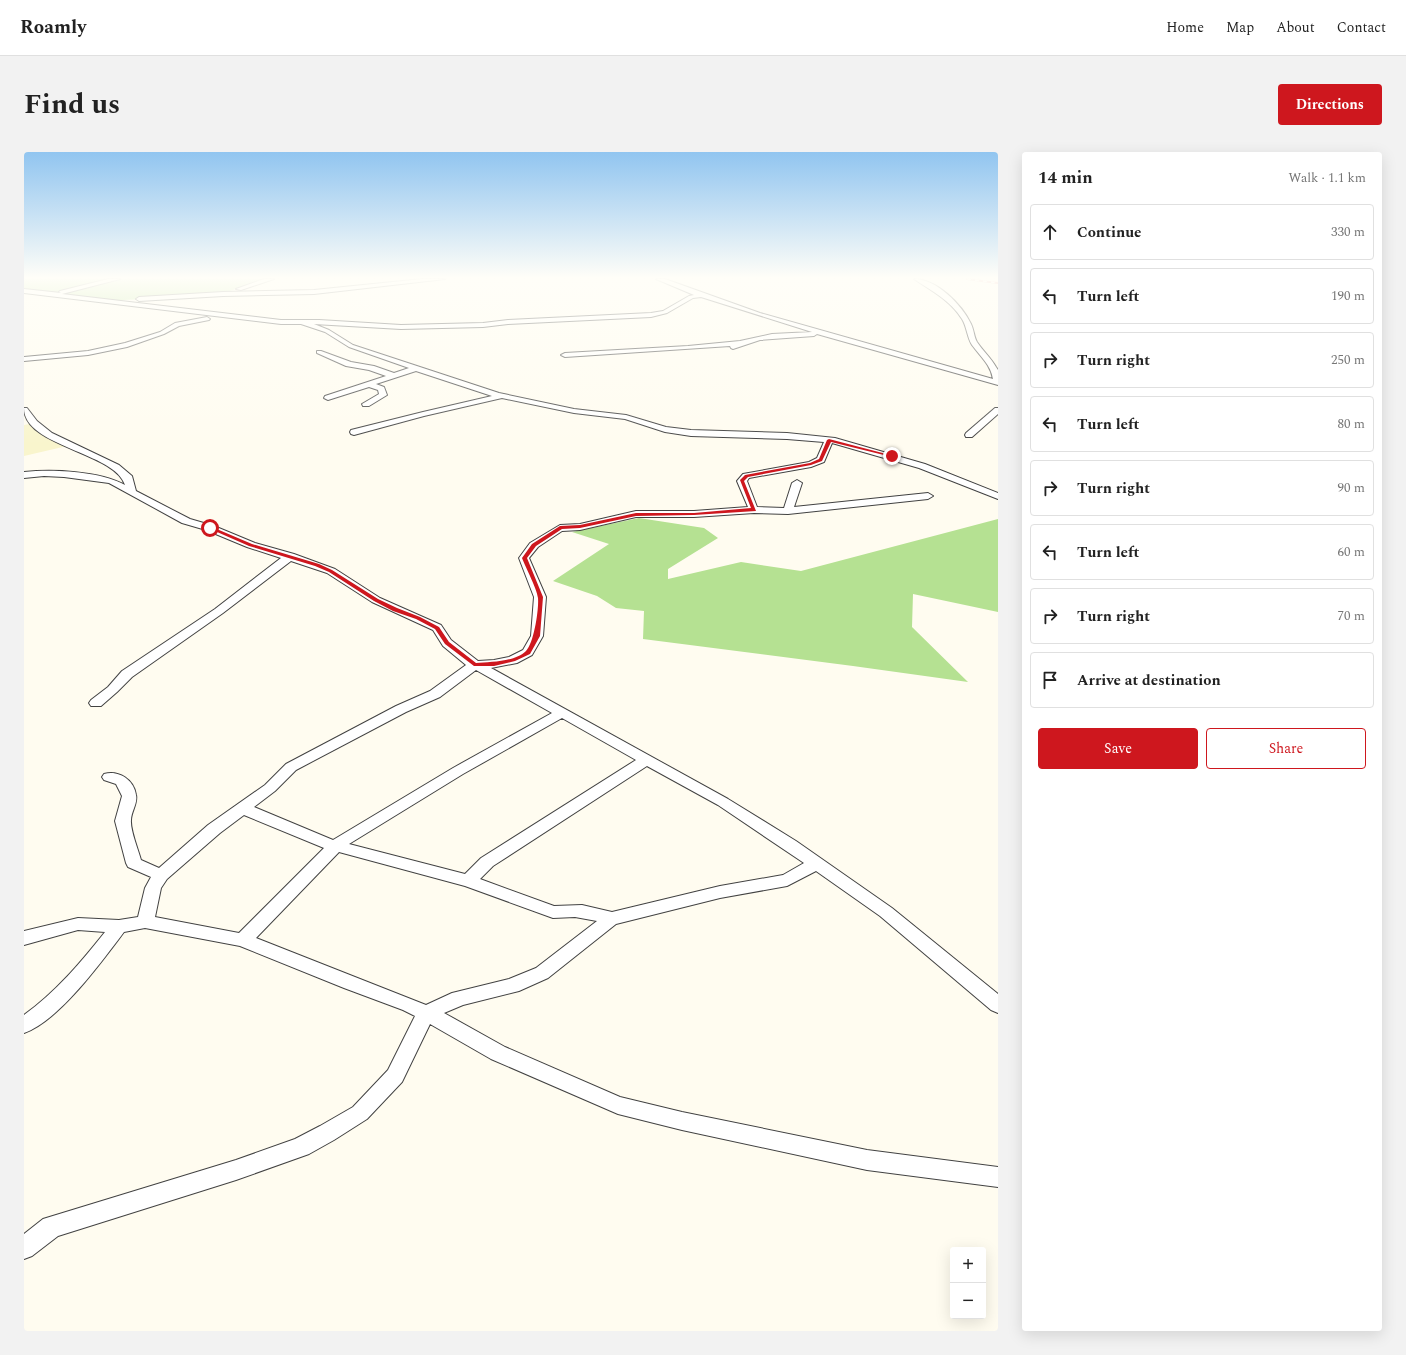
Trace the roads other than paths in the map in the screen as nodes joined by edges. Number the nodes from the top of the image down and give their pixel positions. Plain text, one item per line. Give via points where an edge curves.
1 (159, 334) edge
2 (333, 334) edge
3 (826, 334) joint
4 (970, 334) edge
5 (741, 343) junction
6 (732, 350) dead end
7 (319, 352) dead end
8 (565, 355) dead end
9 (24, 359) edge
10 (417, 368) junction
11 (394, 376) junction
12 (998, 383) edge
13 (369, 384) junction
14 (503, 396) junction
15 (328, 398) dead end
16 (366, 404) dead end
17 (24, 410) edge
18 (998, 410) edge
19 (354, 432) dead end
20 (969, 435) dead end
21 (829, 440) junction
22 (24, 475) edge
23 (797, 483) dead end
24 (132, 492) junction
25 (928, 496) dead end
26 (998, 496) edge
27 (754, 510) junction
28 (788, 511) junction
29 (290, 556) junction
30 (474, 665) junction
31 (96, 703) dead end
32 (561, 713) junction
33 (648, 760) junction
34 (109, 777) dead end
35 (241, 808) junction
36 (336, 846) junction
37 (817, 863) junction
38 (160, 875) junction
39 (468, 881) junction
40 (611, 919) junction
41 (145, 922) junction
42 (119, 926) junction
43 (24, 938) edge
44 (243, 940) junction
45 (998, 1005) edge
46 (426, 1013) junction
47 (24, 1025) edge
48 (998, 1177) edge
49 (24, 1248) edge

1 - 9 street via 127,345 88,353
2 - 10 street via 351,346
3 - 5 street via 777,336
3 - 12 street
4 - 12 street via 998,376
5 - 6 street
5 - 8 street
7 - 11 street via 349,364
10 - 11 street
10 - 14 street
11 - 13 street
13 - 15 street
13 - 16 street via 381,389 383,395
14 - 19 street
14 - 21 street via 574,412 626,418 691,433
17 - 24 street via 34,423 49,435 116,467 127,476
18 - 20 street
21 - 26 street via 892,456
21 - 27 street via 820,460 811,464 746,476 742,480
22 - 24 street via 51,474 93,478 111,481
23 - 28 street
24 - 29 street via 186,521 251,545
25 - 28 street
27 - 28 street
27 - 30 street via 636,514 580,527 560,528 534,545 524,558 540,597 537,636 528,652 513,660
29 - 30 street via 331,571 376,600 437,628 447,643
29 - 31 street via 219,611 127,674 113,691
30 - 32 street
30 - 35 street via 435,694 291,767 270,788
32 - 33 street
32 - 36 street via 458,771
33 - 37 street via 723,802
33 - 39 street via 487,862
34 - 38 street via 122,781 128,796 123,821 134,863
35 - 36 street
35 - 38 street
36 - 39 street
36 - 44 street
37 - 40 street via 788,880 720,892
37 - 45 street via 886,912
38 - 41 street via 152,888
39 - 40 street via 553,912 602,915
40 - 46 street via 542,973 512,986 459,998
41 - 42 street
41 - 44 street
42 - 43 street via 78,924
42 - 47 street via 87,968 48,1008
44 - 46 street
46 - 48 street via 498,1053 618,1105 867,1160
46 - 49 street via 395,1076 360,1112 327,1133 301,1147 236,1170 51,1227

